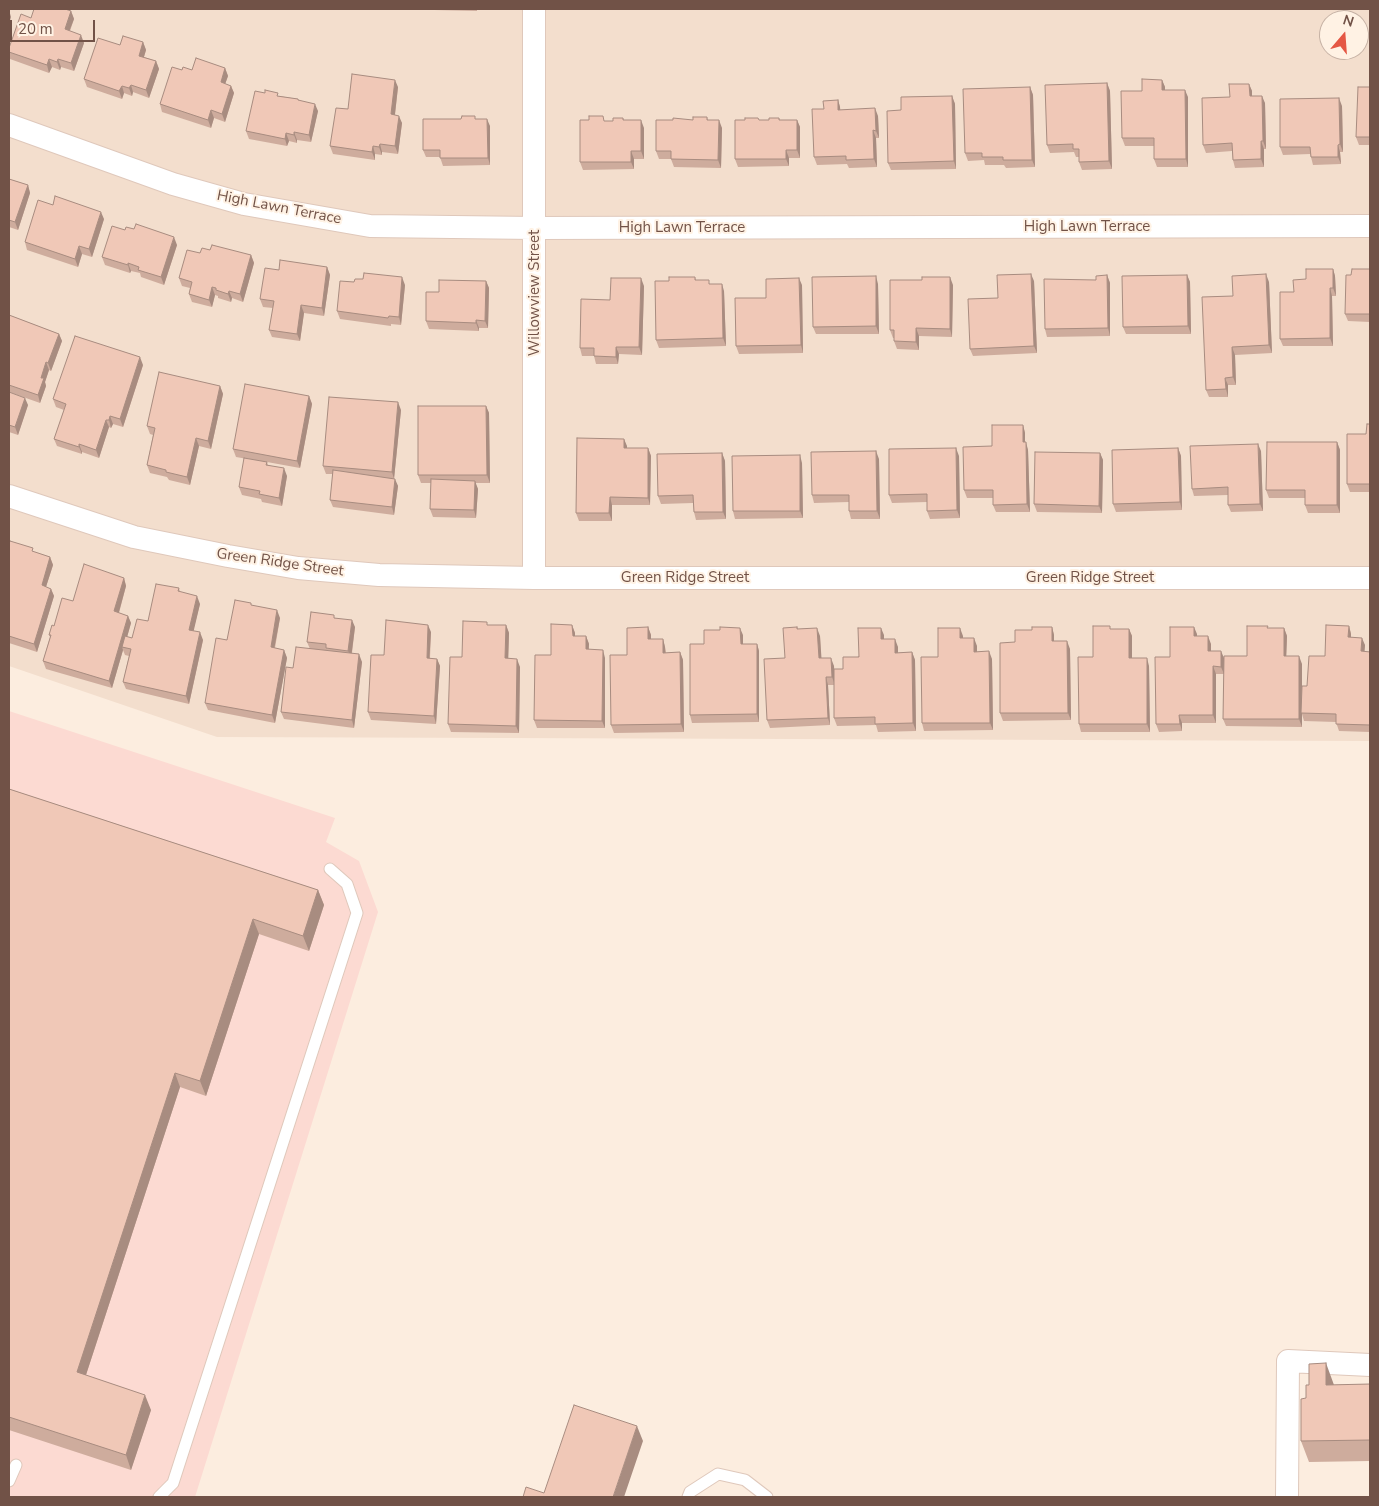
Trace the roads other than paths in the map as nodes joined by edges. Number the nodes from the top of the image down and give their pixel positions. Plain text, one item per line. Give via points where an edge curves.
1 (534, 9) edge
2 (9, 125) edge
3 (1370, 226) edge
4 (535, 228) junction
5 (9, 496) edge
6 (534, 578) junction
7 (1370, 578) edge
8 (330, 869) dead end
9 (1370, 1365) edge
10 (16, 1465) dead end
11 (9, 1481) edge
12 (159, 1497) edge
13 (688, 1497) edge
14 (767, 1497) edge
15 (1287, 1497) edge

1 - 4 street, Willowview Street
2 - 4 street, High Lawn Terrace via 173,184 244,204 370,226
3 - 4 street, High Lawn Terrace
4 - 6 street, Willowview Street
5 - 6 street, Green Ridge Street via 134,537 298,568 380,576
6 - 7 street, Green Ridge Street
8 - 12 lane via 347,884 357,913 173,1483
9 - 15 street via 1288,1361
10 - 11 lane
13 - 14 lane via 690,1492 718,1474 745,1480

